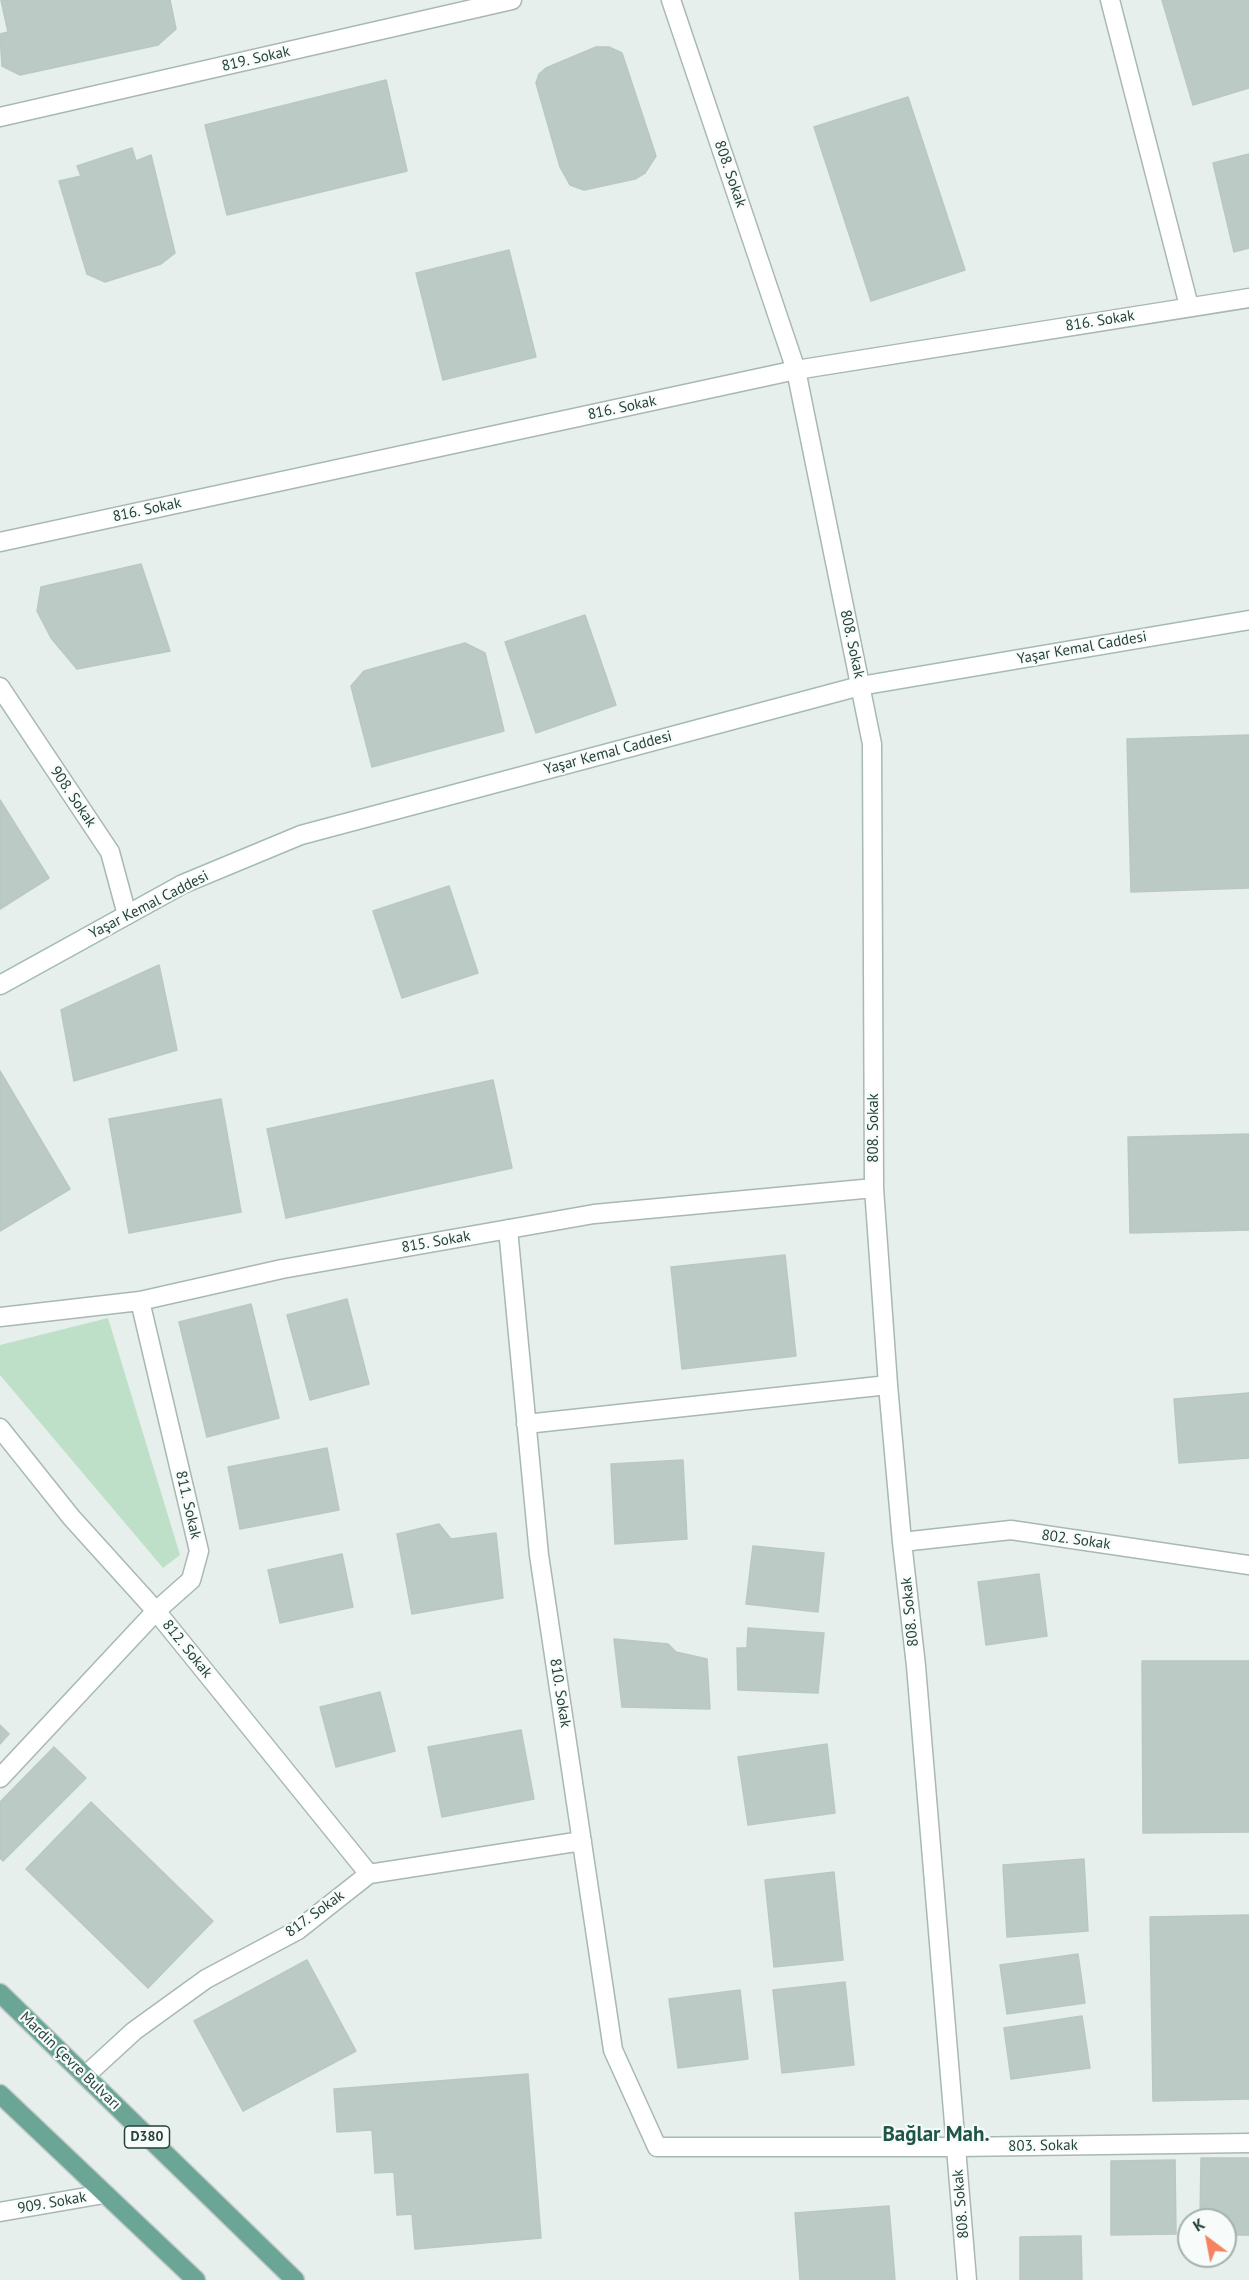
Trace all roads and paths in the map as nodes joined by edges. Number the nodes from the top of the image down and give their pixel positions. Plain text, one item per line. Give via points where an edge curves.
1 (512, 0) edge
2 (671, 0) edge
3 (1110, 0) edge
4 (0, 117) edge
5 (1249, 298) edge
6 (1189, 306) junction
7 (796, 370) junction
8 (0, 542) edge
9 (1249, 620) edge
10 (861, 686) junction
11 (0, 687) edge
12 (128, 915) junction
13 (0, 985) edge
14 (874, 1188) junction
15 (508, 1229) junction
16 (140, 1301) junction
17 (0, 1317) edge
18 (888, 1386) junction
19 (526, 1424) junction
20 (0, 1428) edge
21 (902, 1542) junction
22 (1249, 1565) edge
23 (156, 1611) junction
24 (0, 1778) edge
25 (582, 1841) junction
26 (369, 1874) junction
27 (0, 1993) edge
28 (86, 2076) junction
29 (0, 2094) edge
30 (1249, 2143) edge
31 (657, 2147) joint
32 (957, 2147) junction
33 (104, 2194) junction
34 (0, 2212) edge
35 (196, 2280) edge
36 (295, 2280) edge
37 (967, 2280) edge

1 - 4 street, 819. Sokak
2 - 7 street, 808. Sokak
3 - 6 street
5 - 6 street, 816. Sokak
6 - 7 street, 816. Sokak
7 - 8 street, 816. Sokak
7 - 10 street, 808. Sokak
9 - 10 street, Yaşar Kemal Caddesi
10 - 12 street, Yaşar Kemal Caddesi via 301,835 183,884
10 - 14 street, 808. Sokak via 872,744
11 - 12 street, 908. Sokak via 110,852
12 - 13 street, Yaşar Kemal Caddesi
14 - 15 street, 815. Sokak via 594,1214
14 - 18 street, 808. Sokak
15 - 16 street, 815. Sokak via 282,1269
15 - 19 street, 810. Sokak
16 - 17 street, 815. Sokak
16 - 23 street, 811. Sokak via 200,1551 191,1580
18 - 19 street
18 - 21 street, 808. Sokak
19 - 25 street, 810. Sokak via 539,1555
20 - 23 street, 812. Sokak via 71,1517
21 - 22 street, 802. Sokak via 1011,1530
21 - 32 street, 808. Sokak
23 - 24 street, 811. Sokak
23 - 26 street, 812. Sokak
25 - 26 street, 817. Sokak
25 - 31 street, 810. Sokak via 613,2050
26 - 28 street, 817. Sokak via 298,1930 207,1979 134,2031
27 - 28 main road, Mardin Çevre Bulvarı / D380
28 - 36 main road, Mardin Çevre Bulvarı / D380
29 - 33 main road
30 - 32 street, 803. Sokak
31 - 32 street, 803. Sokak
32 - 37 street, 808. Sokak
33 - 34 street, 909. Sokak
33 - 35 main road

